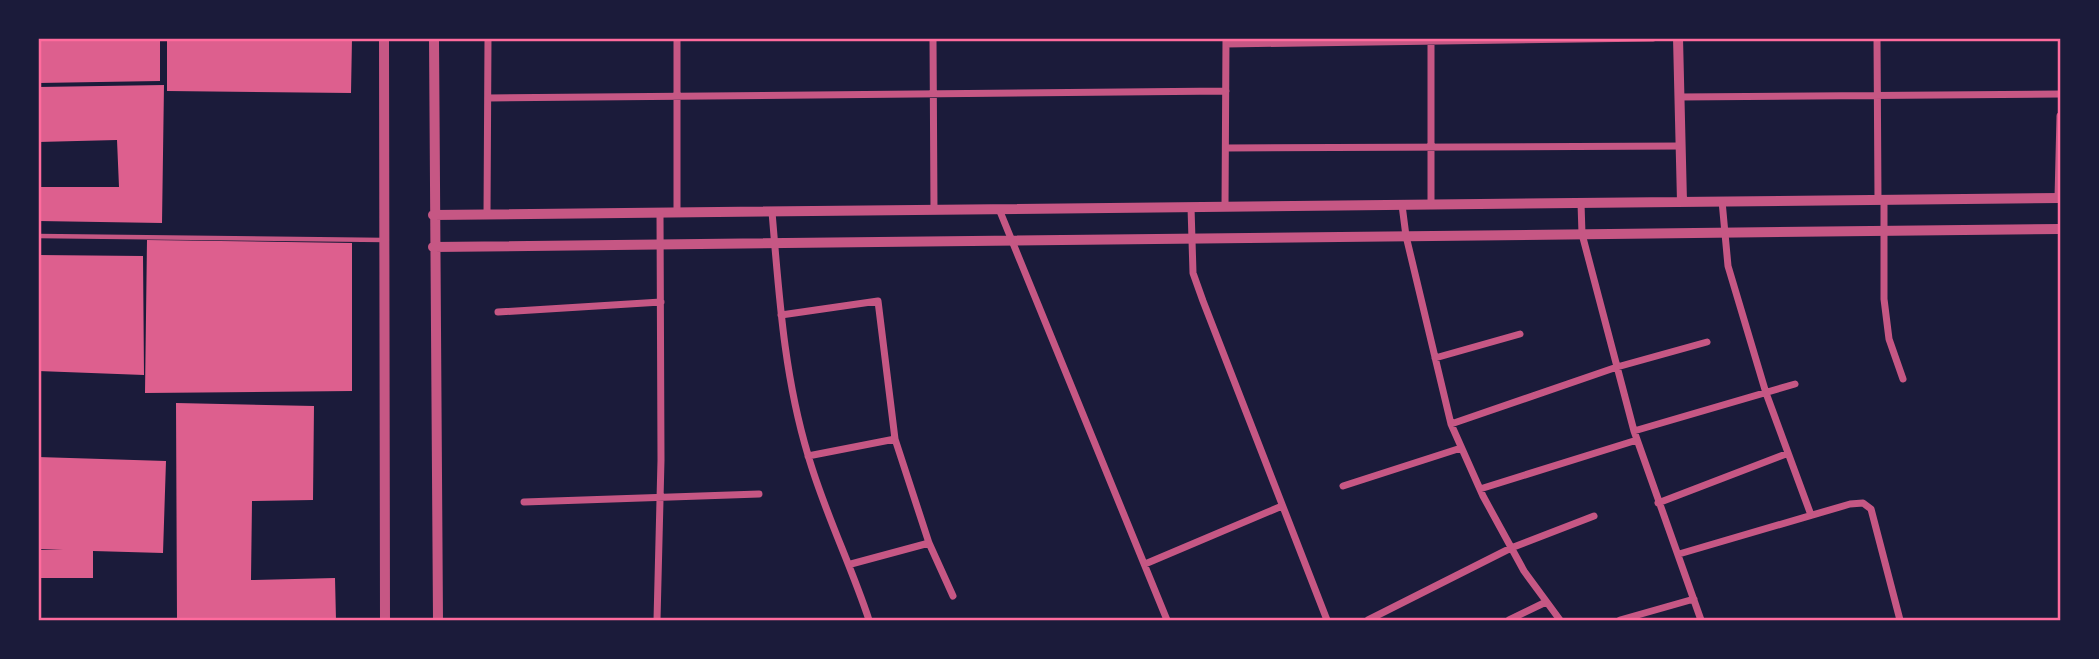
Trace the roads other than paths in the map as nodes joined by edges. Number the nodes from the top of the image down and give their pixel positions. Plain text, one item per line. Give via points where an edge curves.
1 (384, 38) edge
2 (434, 38) edge
3 (488, 38) edge
4 (677, 38) edge
5 (933, 38) edge
6 (1653, 38) edge
7 (1678, 38) edge
8 (1877, 38) edge
9 (1431, 40) edge
10 (1226, 41) edge
11 (1226, 92) junction
12 (933, 94) junction
13 (2060, 94) edge
14 (677, 96) junction
15 (1878, 96) junction
16 (1679, 97) junction
17 (488, 98) junction
18 (2060, 116) edge
19 (1681, 146) junction
20 (1226, 148) junction
21 (1431, 148) junction
22 (2059, 198) edge
23 (1881, 200) junction
24 (1722, 201) junction
25 (1682, 202) junction
26 (1581, 203) junction
27 (1402, 205) junction
28 (1431, 205) junction
29 (1191, 207) junction
30 (1225, 207) junction
31 (999, 209) junction
32 (934, 210) junction
33 (677, 212) junction
34 (772, 212) junction
35 (660, 213) junction
36 (433, 215) junction
37 (487, 215) junction
38 (2060, 229) edge
39 (1884, 231) junction
40 (1726, 232) junction
41 (1582, 234) junction
42 (38, 236) edge
43 (1406, 236) junction
44 (1192, 239) junction
45 (385, 240) junction
46 (1013, 241) junction
47 (775, 243) junction
48 (661, 245) junction
49 (433, 247) junction
50 (661, 302) junction
51 (498, 312) dead end
52 (781, 315) junction
53 (1520, 334) dead end
54 (1707, 342) dead end
55 (1435, 358) junction
56 (1618, 367) junction
57 (1903, 379) dead end
58 (1795, 384) dead end
59 (1766, 393) junction
60 (1451, 424) junction
61 (1634, 430) junction
62 (895, 439) junction
63 (1637, 440) junction
64 (1461, 448) junction
65 (1786, 454) junction
66 (808, 456) junction
67 (1343, 486) dead end
68 (1480, 489) junction
69 (759, 494) dead end
70 (660, 499) junction
71 (524, 502) dead end
72 (1658, 503) junction
73 (1282, 506) junction
74 (1811, 515) junction
75 (1594, 516) dead end
76 (929, 543) junction
77 (1511, 548) junction
78 (1679, 554) junction
79 (851, 564) junction
80 (1146, 564) junction
81 (953, 596) dead end
82 (1694, 599) junction
83 (1546, 602) junction
84 (385, 621) edge
85 (438, 621) edge
86 (657, 621) edge
87 (869, 621) edge
88 (1167, 621) edge
89 (1327, 621) edge
90 (1368, 621) edge
91 (1509, 621) edge
92 (1560, 621) edge
93 (1619, 621) edge
94 (1700, 621) edge
95 (1900, 621) edge

1 - 45 street
2 - 36 street
3 - 17 street
4 - 14 street
5 - 12 street
6 - 9 street
7 - 16 street
8 - 15 street
9 - 10 street
9 - 21 street
10 - 11 street
11 - 12 street
11 - 20 street
12 - 14 street
12 - 32 street
13 - 15 street
14 - 17 street
14 - 33 street
15 - 16 street
15 - 23 street
16 - 19 street
17 - 37 street
18 - 22 street
19 - 21 street
19 - 25 street
20 - 21 street
20 - 30 street
21 - 28 street
22 - 23 street
23 - 24 street
23 - 39 street
24 - 25 street
24 - 40 street
25 - 26 street
26 - 28 street
26 - 41 street
27 - 28 street
27 - 30 street
27 - 43 street
29 - 30 street
29 - 31 street
29 - 44 street
31 - 32 street
31 - 46 street
32 - 34 street
33 - 34 street
33 - 35 street
34 - 47 street
35 - 37 street
35 - 48 street
36 - 37 street
36 - 49 street
38 - 39 street
39 - 40 street
39 - 57 street via 1889,339
40 - 41 street
40 - 59 street via 1728,266
41 - 43 street
41 - 56 street
42 - 45 lane
43 - 44 street
43 - 55 street
44 - 46 street
44 - 73 street via 1194,273 1203,301
45 - 84 street
46 - 47 street
46 - 80 street
47 - 48 street
47 - 52 street
48 - 49 street
48 - 50 street
49 - 85 street
50 - 51 street
50 - 70 street
52 - 62 street via 878,301
52 - 66 street via 786,364
53 - 55 street
54 - 56 street
55 - 60 street
56 - 60 street
56 - 61 street
58 - 59 street
59 - 61 street
59 - 65 street
60 - 64 street
61 - 63 street
62 - 66 street
62 - 76 street
63 - 68 street
63 - 72 street
64 - 67 street
64 - 68 street
65 - 72 street
65 - 74 street
66 - 79 street
68 - 77 street
69 - 70 street
70 - 71 street
70 - 86 street
72 - 78 street
73 - 80 street
73 - 89 street
74 - 78 street
74 - 95 street via 1850,504 1863,503 1871,509
75 - 77 street
76 - 79 street
76 - 81 street
77 - 83 street
77 - 90 street
78 - 82 street
79 - 87 street
80 - 88 street
82 - 93 street
82 - 94 street
83 - 91 street
83 - 92 street

